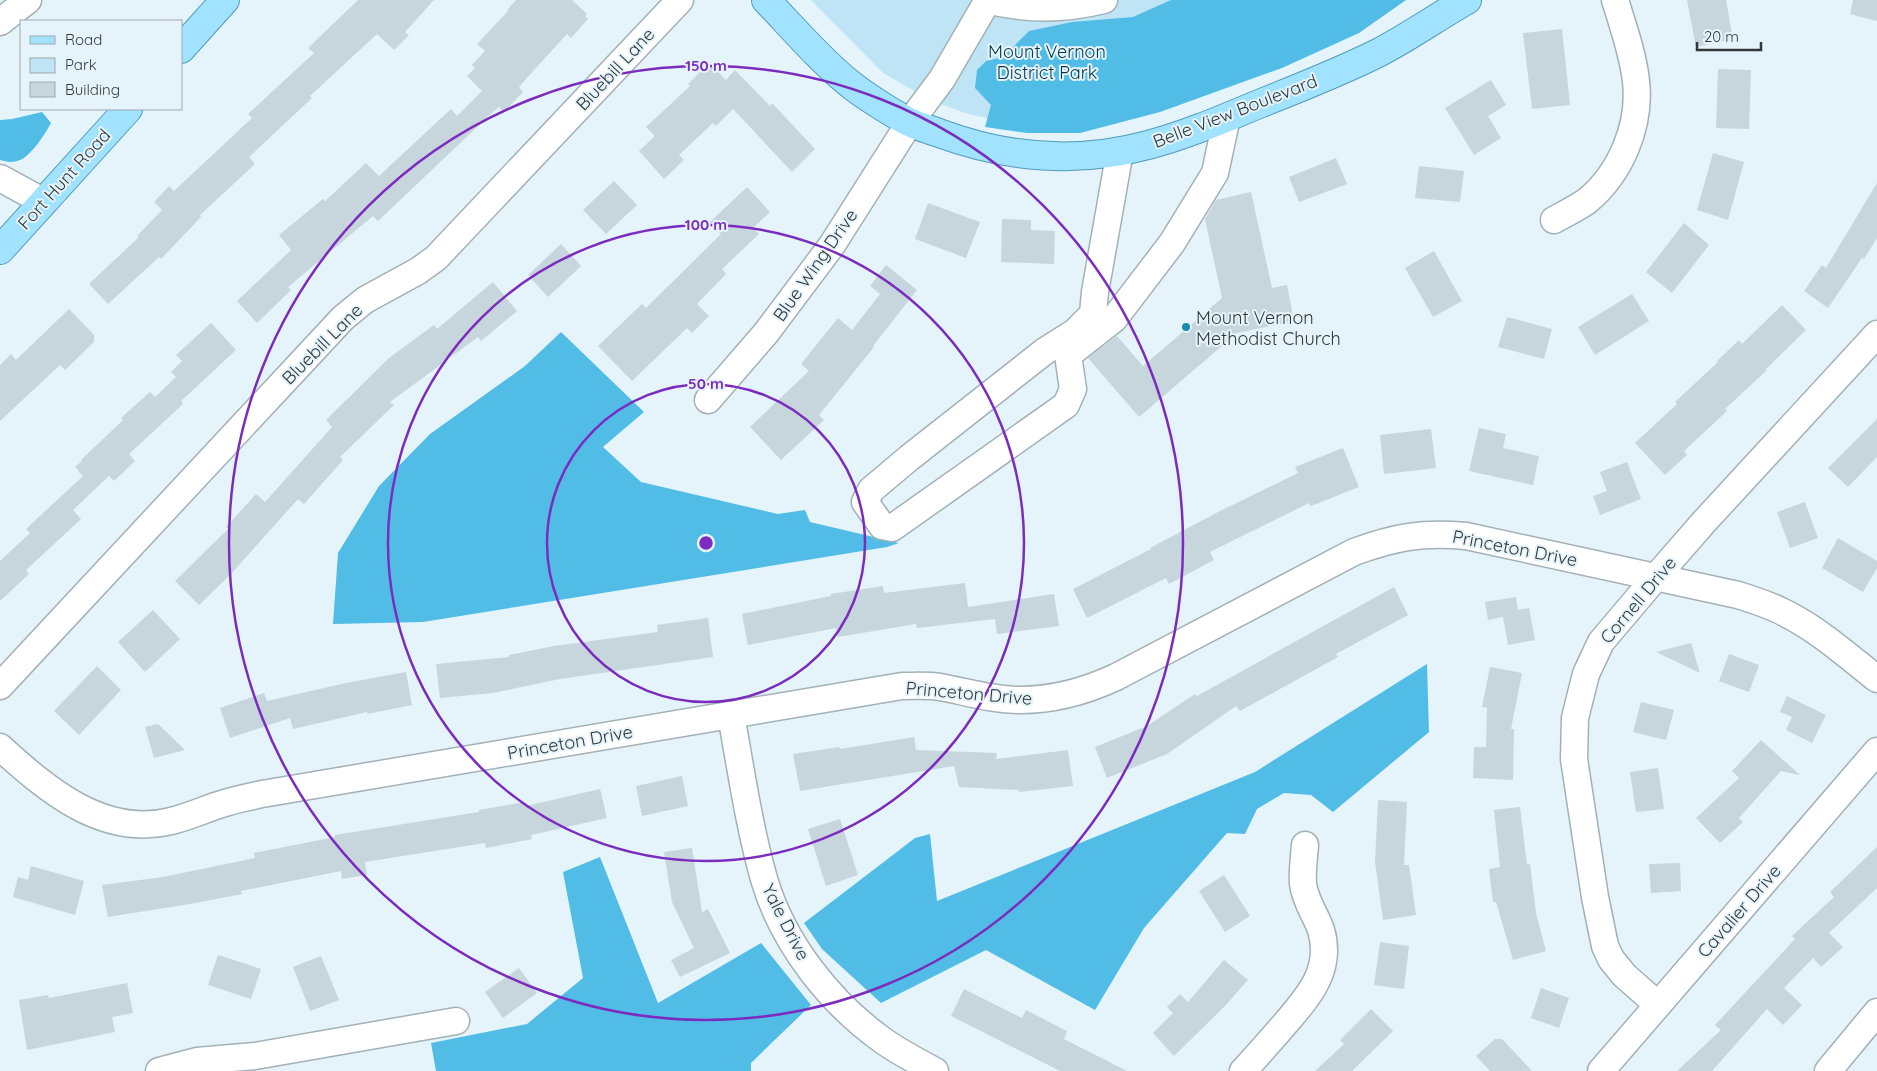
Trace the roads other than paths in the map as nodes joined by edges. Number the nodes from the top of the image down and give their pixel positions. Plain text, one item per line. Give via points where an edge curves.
1 (28, 0) edge
2 (225, 0) edge
3 (680, 0) edge
4 (766, 0) edge
5 (987, 0) edge
6 (1104, 0) edge
7 (1467, 0) edge
8 (1614, 0) edge
9 (0, 22) edge
10 (182, 48) edge
11 (127, 110) edge
12 (1227, 117) junction
13 (910, 122) junction
14 (1120, 151) junction
15 (0, 178) edge
16 (44, 202) junction
17 (1554, 220) dead end
18 (0, 250) edge
19 (1877, 334) edge
20 (708, 400) dead end
21 (1656, 577) junction
22 (1877, 679) edge
23 (0, 686) edge
24 (731, 715) junction
25 (0, 748) edge
26 (1877, 751) edge
27 (1305, 845) dead end
28 (1658, 1005) junction
29 (1877, 1012) edge
30 (456, 1021) dead end
31 (159, 1071) edge
32 (934, 1071) edge
33 (1243, 1071) edge
34 (1600, 1071) edge
35 (1828, 1071) edge

1 - 9 street
2 - 10 main road
3 - 23 street, Bluebill Lane via 436,258 365,300 343,318
4 - 13 main road, Belle View Boulevard via 850,84
5 - 6 street via 1049,9
5 - 13 street, Blue Wing Drive via 942,79
7 - 12 main road, Belle View Boulevard via 1380,52
8 - 17 street via 1625,30 1636,79 1633,127 1615,168 1599,189 1586,202
11 - 16 main road, Fort Hunt Road
12 - 14 main road, Belle View Boulevard via 1148,145
12 - 14 street via 1215,173 1172,243 1114,319 1068,355 1073,390 1066,404 892,528 882,526 865,502 871,490 1045,351 1074,332 1092,314
13 - 14 main road, Belle View Boulevard via 967,144 1018,154 1084,156
13 - 20 street, Blue Wing Drive via 832,245 766,333
15 - 16 street
16 - 18 main road, Fort Hunt Road
19 - 21 street, Cornell Drive
21 - 22 street, Princeton Drive via 1738,595 1786,613
21 - 24 street, Princeton Drive via 1466,536 1411,536 1354,552 1116,677 1077,692 1019,700 938,687 902,686
21 - 28 street, Cornell Drive via 1601,642 1579,696 1574,740 1577,785 1605,946 1624,975
24 - 25 street, Princeton Drive via 262,794 157,824 132,824 80,808 34,778
24 - 32 street, Yale Drive via 753,835 765,881 791,939 830,994 866,1028 907,1057
26 - 28 street, Cavalier Drive
27 - 33 street via 1303,884 1321,930 1324,964 1308,997
28 - 34 street, Cavalier Drive
29 - 35 street
30 - 31 street via 255,1056 197,1061

